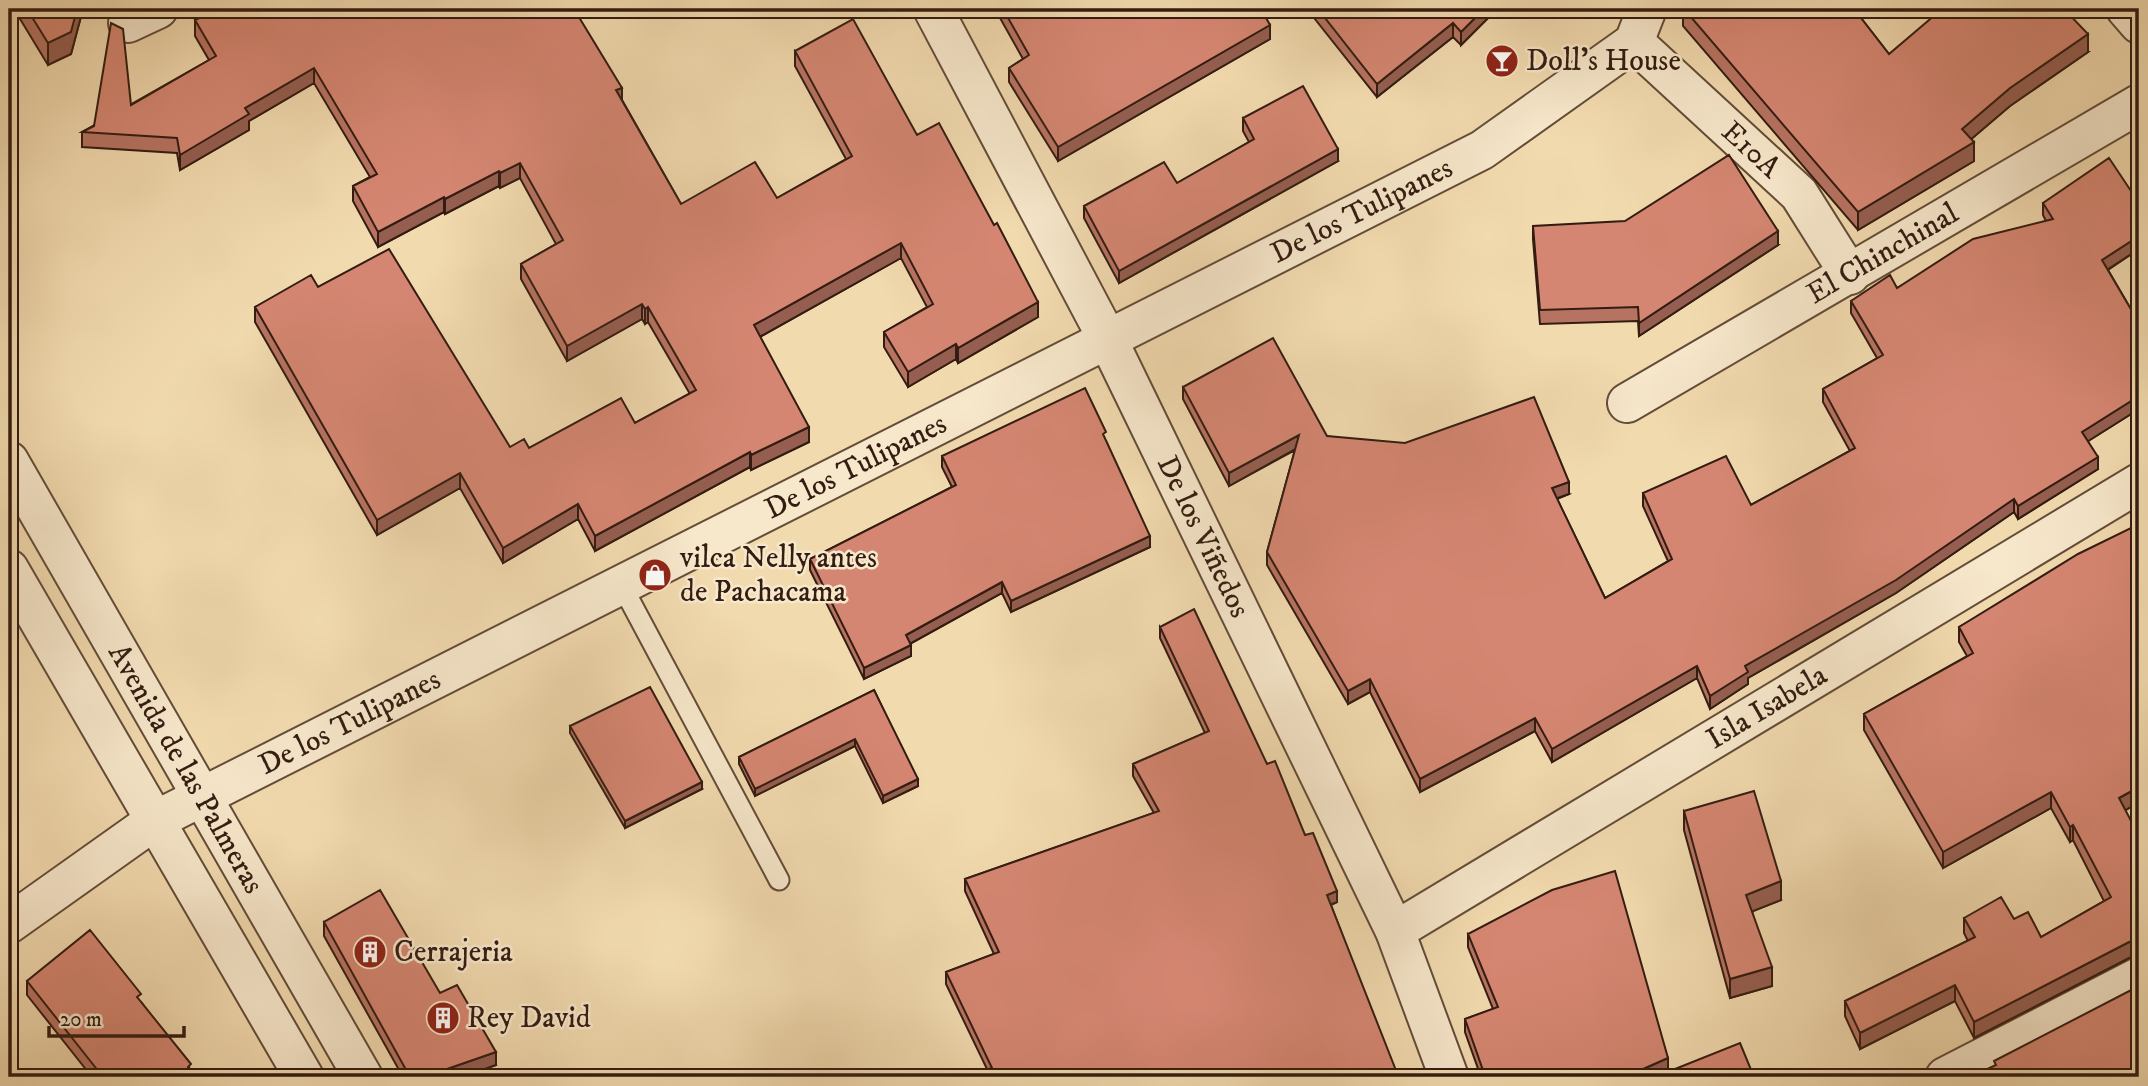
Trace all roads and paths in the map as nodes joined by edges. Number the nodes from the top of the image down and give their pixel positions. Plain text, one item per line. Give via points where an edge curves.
1 (933, 9) edge
2 (2126, 9) edge
3 (2139, 24) edge
4 (1641, 25) edge
5 (2139, 104) edge
6 (1850, 275) junction
7 (1107, 338) junction
8 (1627, 403) dead end
9 (9, 461) edge
10 (2139, 483) edge
11 (9, 569) edge
12 (621, 584) junction
13 (203, 796) junction
14 (154, 821) junction
15 (779, 880) dead end
16 (9, 924) edge
17 (1395, 931) junction
18 (2139, 977) edge
19 (304, 1077) edge
20 (363, 1077) edge
21 (1449, 1077) edge
22 (1945, 1077) edge

1 - 7 street, De los Viñedos
2 - 3 street
4 - 6 street, E10A via 1799,194
4 - 7 street, De los Tulipanes via 1482,150
5 - 6 street, El Chinchinal
6 - 8 street, El Chinchinal
7 - 12 street, De los Tulipanes
7 - 17 street, De los Viñedos
9 - 13 street, Avenida de las Palmeras
10 - 17 street, Isla Isabela
11 - 14 street, Avenida de las Palmeras
12 - 13 street, De los Tulipanes
12 - 15 lane
13 - 14 street, De los Tulipanes
13 - 20 street, Avenida de las Palmeras
14 - 16 street, De los Tulipanes
14 - 19 street, Avenida de las Palmeras
17 - 21 street, De los Viñedos
18 - 22 street

